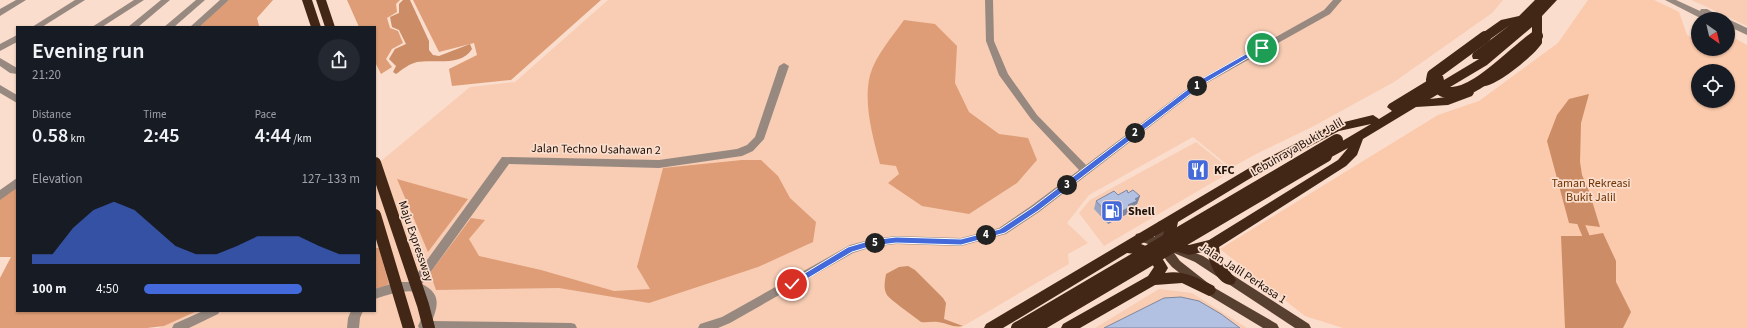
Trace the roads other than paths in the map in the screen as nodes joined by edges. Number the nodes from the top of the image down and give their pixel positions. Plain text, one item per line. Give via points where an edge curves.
1 (22, 0) edge
2 (82, 0) edge
3 (140, 0) edge
4 (166, 0) edge
5 (201, 0) edge
6 (225, 0) edge
7 (307, 0) edge
8 (321, 0) edge
9 (989, 0) edge
10 (1338, 0) edge
11 (1541, 0) edge
12 (1552, 0) edge
13 (1669, 0) edge
14 (1682, 0) edge
15 (1694, 12) edge
16 (1707, 12) edge
17 (0, 13) edge
18 (1537, 16) junction
19 (1523, 19) junction
20 (38, 26) edge
21 (98, 26) edge
22 (133, 26) edge
23 (169, 26) edge
24 (195, 26) edge
25 (316, 26) edge
26 (330, 26) edge
27 (1735, 26) edge
28 (1735, 31) edge
29 (1747, 32) edge
30 (1537, 36) junction
31 (1747, 37) edge
32 (16, 39) edge
33 (0, 48) edge
34 (0, 60) edge
35 (784, 66) dead end
36 (16, 71) edge
37 (0, 88) edge
38 (16, 99) edge
39 (1415, 104) junction
40 (1373, 119) junction
41 (1358, 138) junction
42 (376, 166) edge
43 (1086, 171) junction
44 (16, 183) edge
45 (0, 196) edge
46 (376, 218) edge
47 (1167, 222) junction
48 (1140, 237) junction
49 (1212, 245) junction
50 (1165, 246) junction
51 (1122, 248) junction
52 (1199, 259) junction
53 (1185, 271) junction
54 (1153, 280) junction
55 (1229, 280) junction
56 (414, 286) junction
57 (1209, 290) junction
58 (376, 294) edge
59 (212, 312) edge
60 (357, 312) edge
61 (425, 327) edge
62 (178, 328) edge
63 (353, 328) edge
64 (409, 328) edge
65 (571, 328) edge
66 (704, 328) edge
67 (991, 328) edge
68 (1017, 328) edge
69 (1035, 328) edge
70 (1068, 328) edge
71 (1273, 328) edge
72 (1305, 328) edge

1 - 17 street
2 - 20 street
3 - 21 street
4 - 22 street
5 - 23 street
6 - 24 street
7 - 25 highway
8 - 26 highway
9 - 43 street via 990,41 1004,75 1034,117
10 - 43 street via 1327,12 1202,82
11 - 19 highway, Lebuhraya Bukit Jalil
12 - 18 highway, Lebuhraya Bukit Jalil
13 - 15 street
14 - 16 street
18 - 30 highway
18 - 39 highway, Lebuhraya Bukit Jalil via 1483,62
19 - 30 highway, bridge via 1505,22 1433,75 1434,83 1451,93 1463,93
19 - 40 highway, Lebuhraya Bukit Jalil via 1476,57
27 - 29 street
28 - 31 street
30 - 39 highway via 1537,43 1530,51 1502,73 1471,92 1448,101
32 - 33 street
34 - 36 street
35 - 56 street, Jalan Techno Usahawan 2 via 759,139 750,148 738,153 659,164 506,160
37 - 38 street
39 - 41 highway, Lebuhraya Bukit Jalil
40 - 47 highway via 1336,128 1322,135 1260,167
40 - 68 highway, Lebuhraya Bukit Jalil, bridge
41 - 49 highway via 1353,152 1342,163
41 - 69 highway, Lebuhraya Bukit Jalil, bridge
42 - 61 highway, Maju Expressway, bridge via 423,305
43 - 66 street via 1002,231 961,242 896,240 850,249 726,320
44 - 45 street
46 - 64 highway, bridge
47 - 48 highway
47 - 49 highway via 1169,236 1175,246 1190,250
47 - 50 main road via 1159,233
48 - 50 main road, Jalan Jalil Perkasa 1
48 - 51 highway
49 - 55 highway via 1217,266
50 - 52 main road, Jalan Jalil Perkasa 1
50 - 53 main road via 1170,257
51 - 54 highway via 1142,250 1156,257 1161,268
51 - 67 highway
52 - 53 main road via 1185,263
52 - 55 main road, Jalan Jalil Perkasa 1
53 - 57 main road
54 - 57 highway via 1184,278
54 - 70 highway
55 - 72 main road, Jalan Jalil Perkasa 1
56 - 58 street via 390,287
56 - 61 street via 421,289 430,301 430,313
57 - 71 main road
59 - 62 street
60 - 63 street
61 - 65 street

